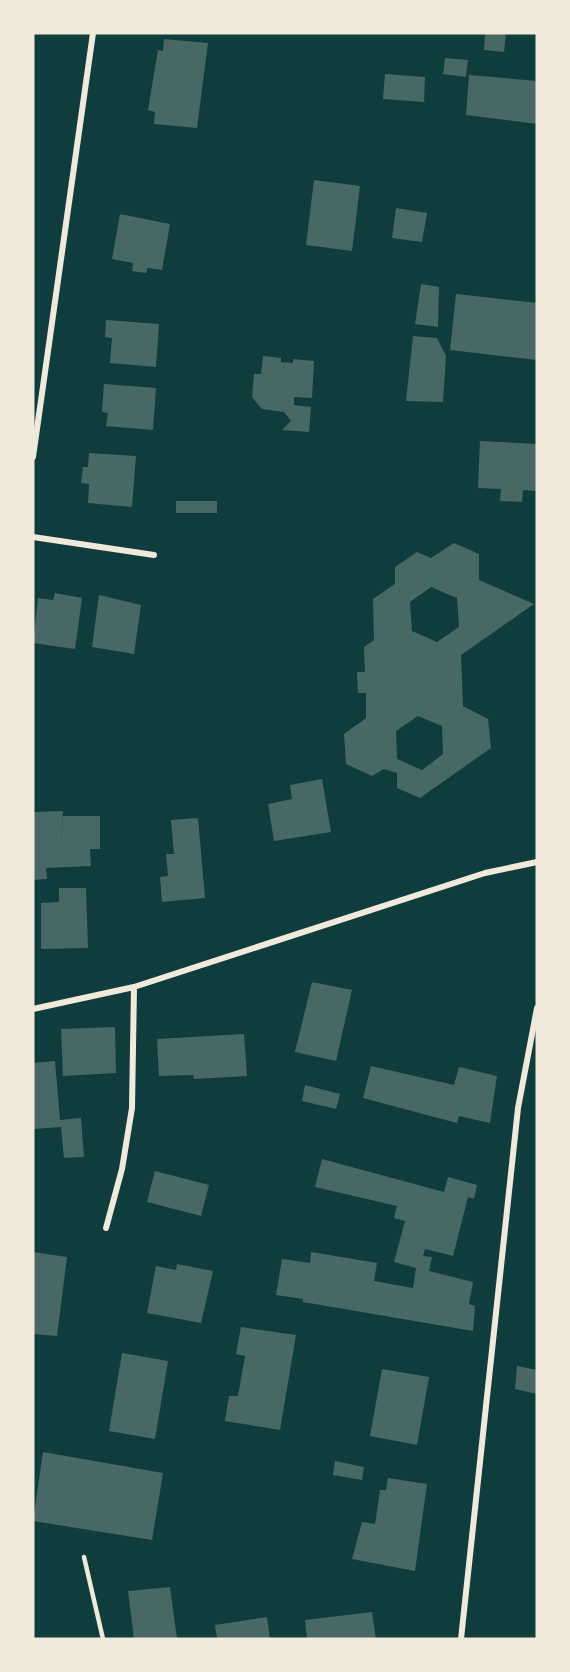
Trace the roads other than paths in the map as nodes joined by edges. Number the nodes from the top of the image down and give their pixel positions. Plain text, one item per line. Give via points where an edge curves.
1 (93, 33) edge
2 (33, 457) edge
3 (33, 537) edge
4 (154, 555) dead end
5 (537, 862) edge
6 (134, 987) junction
7 (537, 1008) edge
8 (33, 1009) edge
9 (106, 1228) dead end
10 (84, 1557) dead end
11 (103, 1639) edge
12 (461, 1639) edge

1 - 2 street
3 - 4 street
5 - 6 street via 485,873
6 - 8 street
6 - 9 street via 132,1108 122,1169
7 - 12 street via 518,1108
10 - 11 lane

